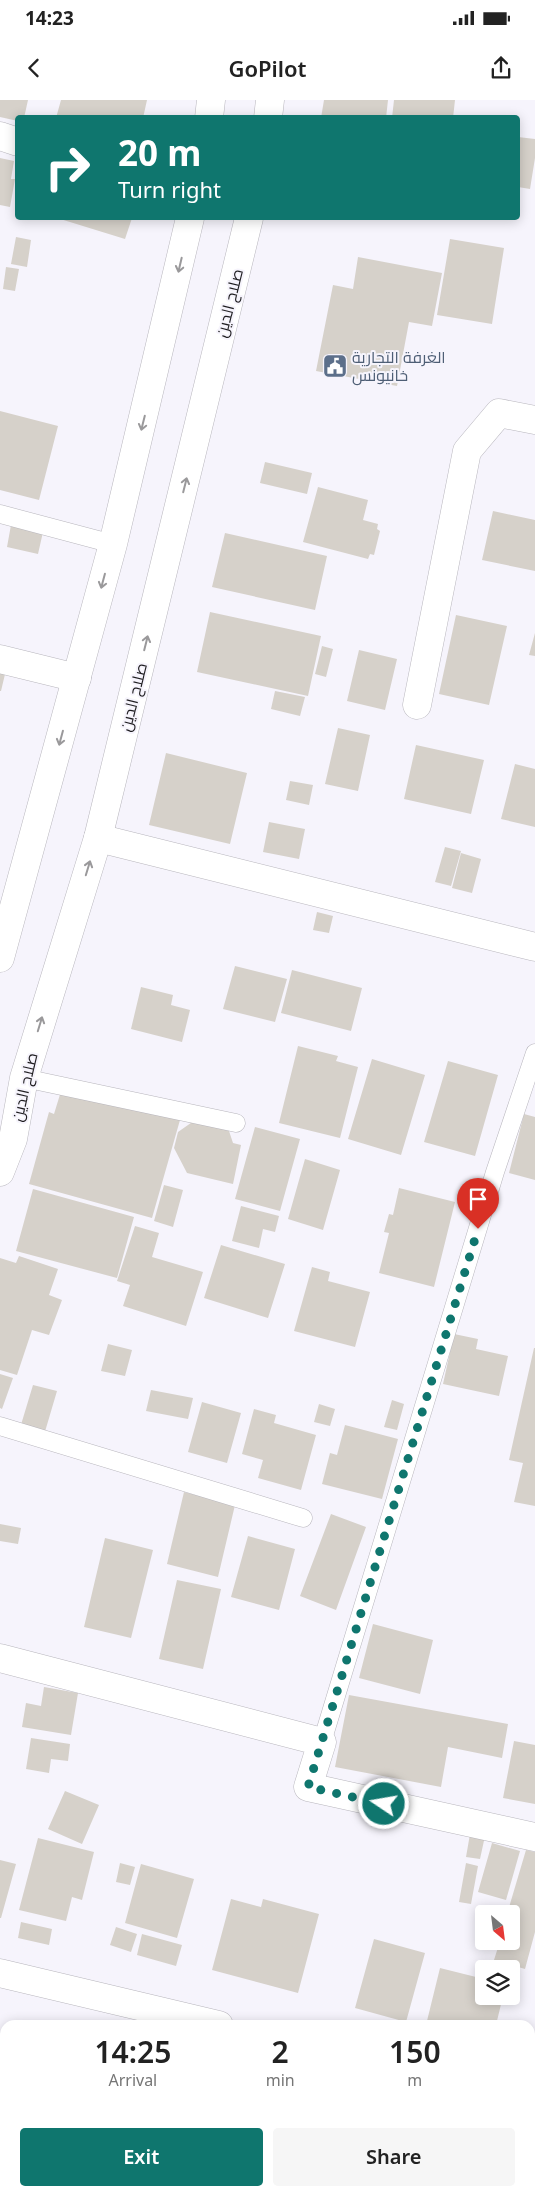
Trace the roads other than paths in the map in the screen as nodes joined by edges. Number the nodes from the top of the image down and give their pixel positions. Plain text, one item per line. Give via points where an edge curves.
1 (211, 100) edge
2 (270, 100) edge
3 (209, 115) edge
4 (268, 115) edge
5 (0, 136) edge
6 (15, 141) edge
7 (190, 220) edge
8 (250, 220) edge
9 (535, 420) edge
10 (0, 514) edge
11 (113, 544) junction
12 (0, 659) edge
13 (77, 678) junction
14 (417, 705) dead end
15 (98, 838) junction
16 (535, 947) edge
17 (0, 958) edge
18 (535, 1053) edge
19 (24, 1078) junction
20 (0, 1114) edge
21 (236, 1123) dead end
22 (13, 1139) junction
23 (0, 1172) edge
24 (0, 1426) edge
25 (303, 1518) dead end
26 (0, 1658) edge
27 (322, 1742) junction
28 (535, 1837) edge
29 (0, 1973) edge
30 (198, 2020) edge

1 - 3 main road
2 - 4 main road
5 - 6 main road
7 -> 11 main road
15 -> 8 main road, صلاح الدين
9 - 14 main road via 500,413 467,451
10 - 11 lane
11 -> 13 main road
12 - 13 main road
13 -> 17 main road
15 - 16 main road
19 -> 15 main road, صلاح الدين
18 - 27 lane via 495,1172
19 - 21 lane
19 - 22 main road, صلاح الدين
20 - 22 main road
22 - 23 main road, صلاح الدين
24 - 25 lane
26 - 27 main road
27 - 28 main road via 308,1787
29 - 30 main road

